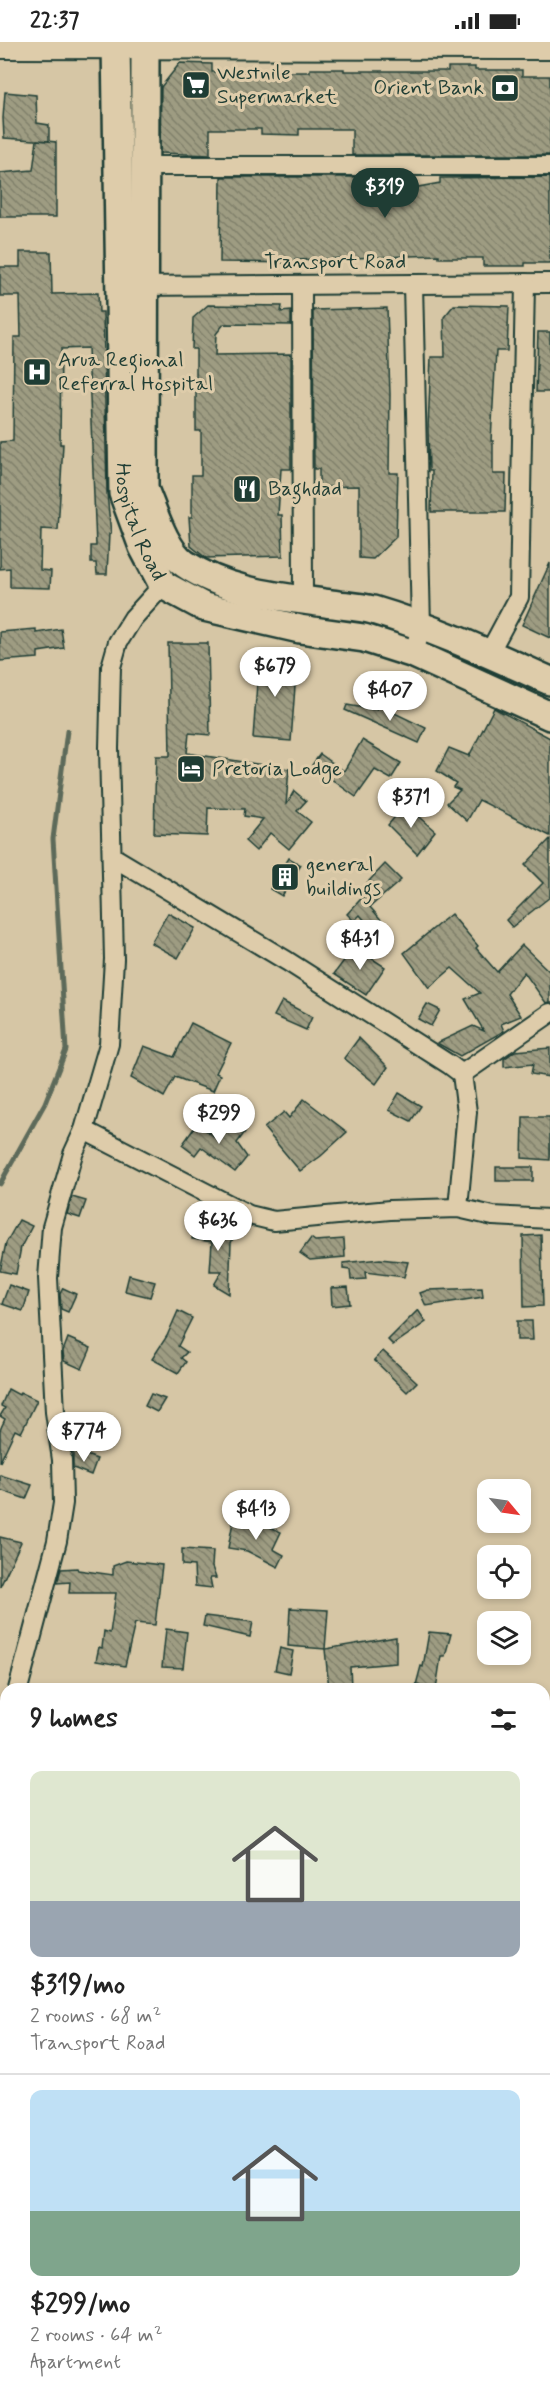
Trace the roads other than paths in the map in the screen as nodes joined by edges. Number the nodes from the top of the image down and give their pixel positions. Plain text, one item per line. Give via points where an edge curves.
1 (0, 43) edge
2 (116, 43) edge
3 (145, 43) edge
4 (550, 44) edge
5 (145, 166) junction
6 (550, 166) edge
7 (525, 283) junction
8 (550, 283) edge
9 (413, 284) junction
10 (302, 285) junction
11 (132, 286) junction
12 (163, 585) junction
13 (303, 600) junction
14 (421, 626) junction
15 (489, 653) junction
16 (414, 654) junction
17 (550, 681) edge
18 (550, 716) edge
19 (113, 857) junction
20 (550, 1013) edge
21 (462, 1074) junction
22 (84, 1130) junction
23 (458, 1208) junction
24 (550, 1219) edge
25 (20, 1683) edge

1 - 2 main road
2 - 3 main road
2 - 11 main road, Hospital Road
3 - 4 main road
3 - 5 main road, Hospital Road
5 - 6 street
5 - 11 main road, Hospital Road
7 - 8 street, Transport Road
7 - 9 street, Transport Road
7 - 15 street via 519,597
9 - 10 street, Transport Road
9 - 14 street
10 - 11 street, Transport Road
10 - 13 street
11 - 12 main road, Hospital Road via 123,493 143,547
11 - 13 main road, Hospital Road via 144,489 165,539 183,563 216,580 265,595
12 - 16 main road, Hospital Road via 204,607 300,629 363,638
12 - 19 street via 133,618 118,642 111,667
13 - 14 main road, Hospital Road via 370,610
14 - 15 main road, Hospital Road
14 - 16 street
15 - 17 main road, Hospital Road
16 - 18 main road, Hospital Road
19 - 21 street via 287,961
19 - 22 street via 114,959 109,1044
20 - 21 street
21 - 23 street via 467,1112
22 - 23 street via 249,1215 274,1221
22 - 25 street via 52,1227 48,1278 63,1503 57,1541
23 - 24 street via 493,1216

